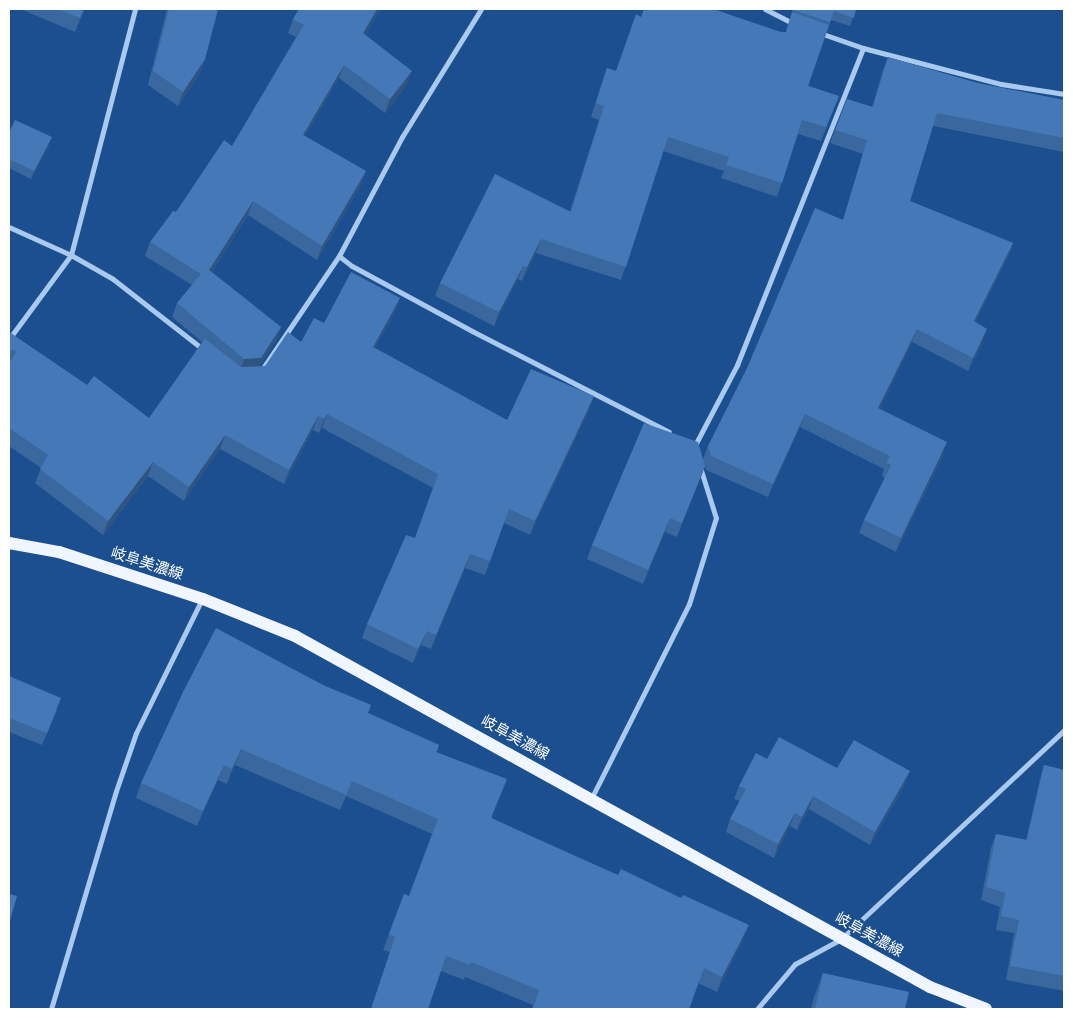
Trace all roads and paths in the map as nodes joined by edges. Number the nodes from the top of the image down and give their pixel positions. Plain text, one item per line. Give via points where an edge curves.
1 (135, 9) edge
2 (481, 9) edge
3 (764, 9) edge
4 (801, 26) edge
5 (810, 29) edge
6 (863, 48) junction
7 (1064, 94) edge
8 (9, 227) edge
9 (70, 255) junction
10 (339, 256) junction
11 (9, 339) edge
12 (214, 358) edge
13 (258, 376) edge
14 (676, 436) edge
15 (685, 441) edge
16 (694, 445) junction
17 (696, 454) edge
18 (699, 464) edge
19 (9, 543) edge
20 (203, 599) junction
21 (1064, 730) edge
22 (1062, 737) edge
23 (591, 799) junction
24 (842, 939) junction
25 (51, 1009) edge
26 (757, 1009) edge
27 (986, 1009) edge

1 - 9 street
2 - 10 street via 402,137
3 - 4 street
5 - 6 street
6 - 7 street via 1001,84
6 - 16 street via 738,366
8 - 9 street
9 - 11 street
9 - 12 street via 113,278
10 - 13 street
10 - 14 street via 472,331
15 - 16 street
16 - 17 street
18 - 23 street via 716,518 689,604
19 - 20 main road, 岐阜美濃線 via 59,552
20 - 23 main road, 岐阜美濃線 via 295,636
20 - 25 street via 136,733
21 - 22 street
22 - 24 street
23 - 24 main road, 岐阜美濃線
24 - 26 street via 795,964
24 - 27 main road, 岐阜美濃線 via 930,987

